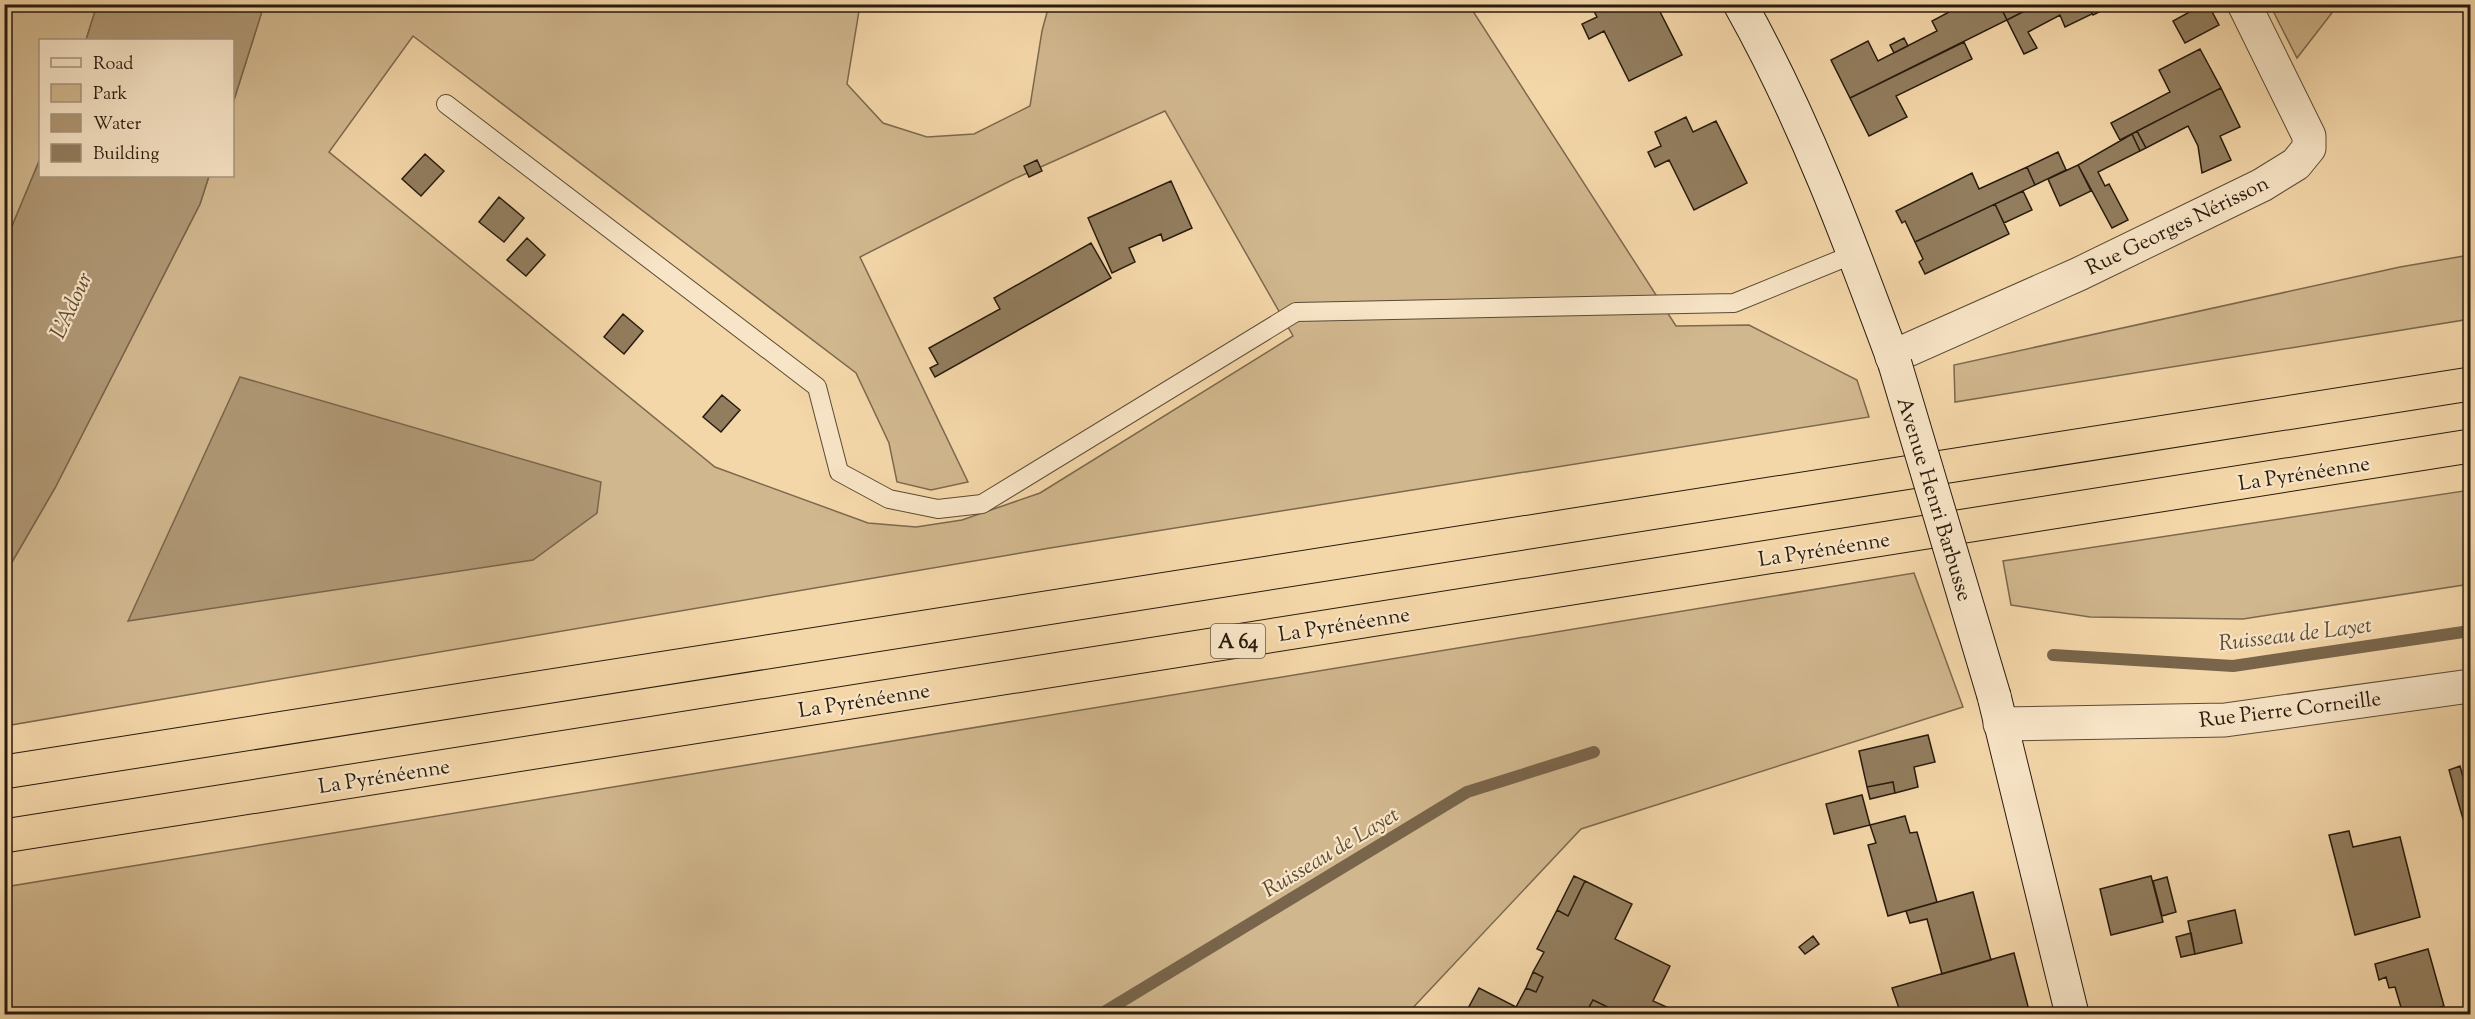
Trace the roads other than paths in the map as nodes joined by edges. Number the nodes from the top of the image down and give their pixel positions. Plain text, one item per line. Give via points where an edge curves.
1 (1740, 4) edge
2 (2244, 4) edge
3 (446, 104) dead end
4 (1854, 254) junction
5 (1894, 361) junction
6 (2470, 384) edge
7 (2470, 446) edge
8 (2470, 686) edge
9 (1997, 710) junction
10 (4, 772) edge
11 (4, 836) edge
12 (2072, 1014) edge

1 - 4 street, Avenue Henri Barbusse via 1775,67
2 - 5 street, Rue Georges Nérisson via 2309,136 2309,148 2296,164 2262,185
3 - 4 lane via 817,387 840,472 889,499 938,509 982,504 1296,312 1734,303
4 - 5 street, Avenue Henri Barbusse
5 - 9 street, Avenue Henri Barbusse, bridge
6 - 10 highway
7 - 11 highway, La Pyrénéenne / A 64
8 - 9 street, Rue Pierre Corneille via 2225,720
9 - 12 street, Avenue Henri Barbusse

